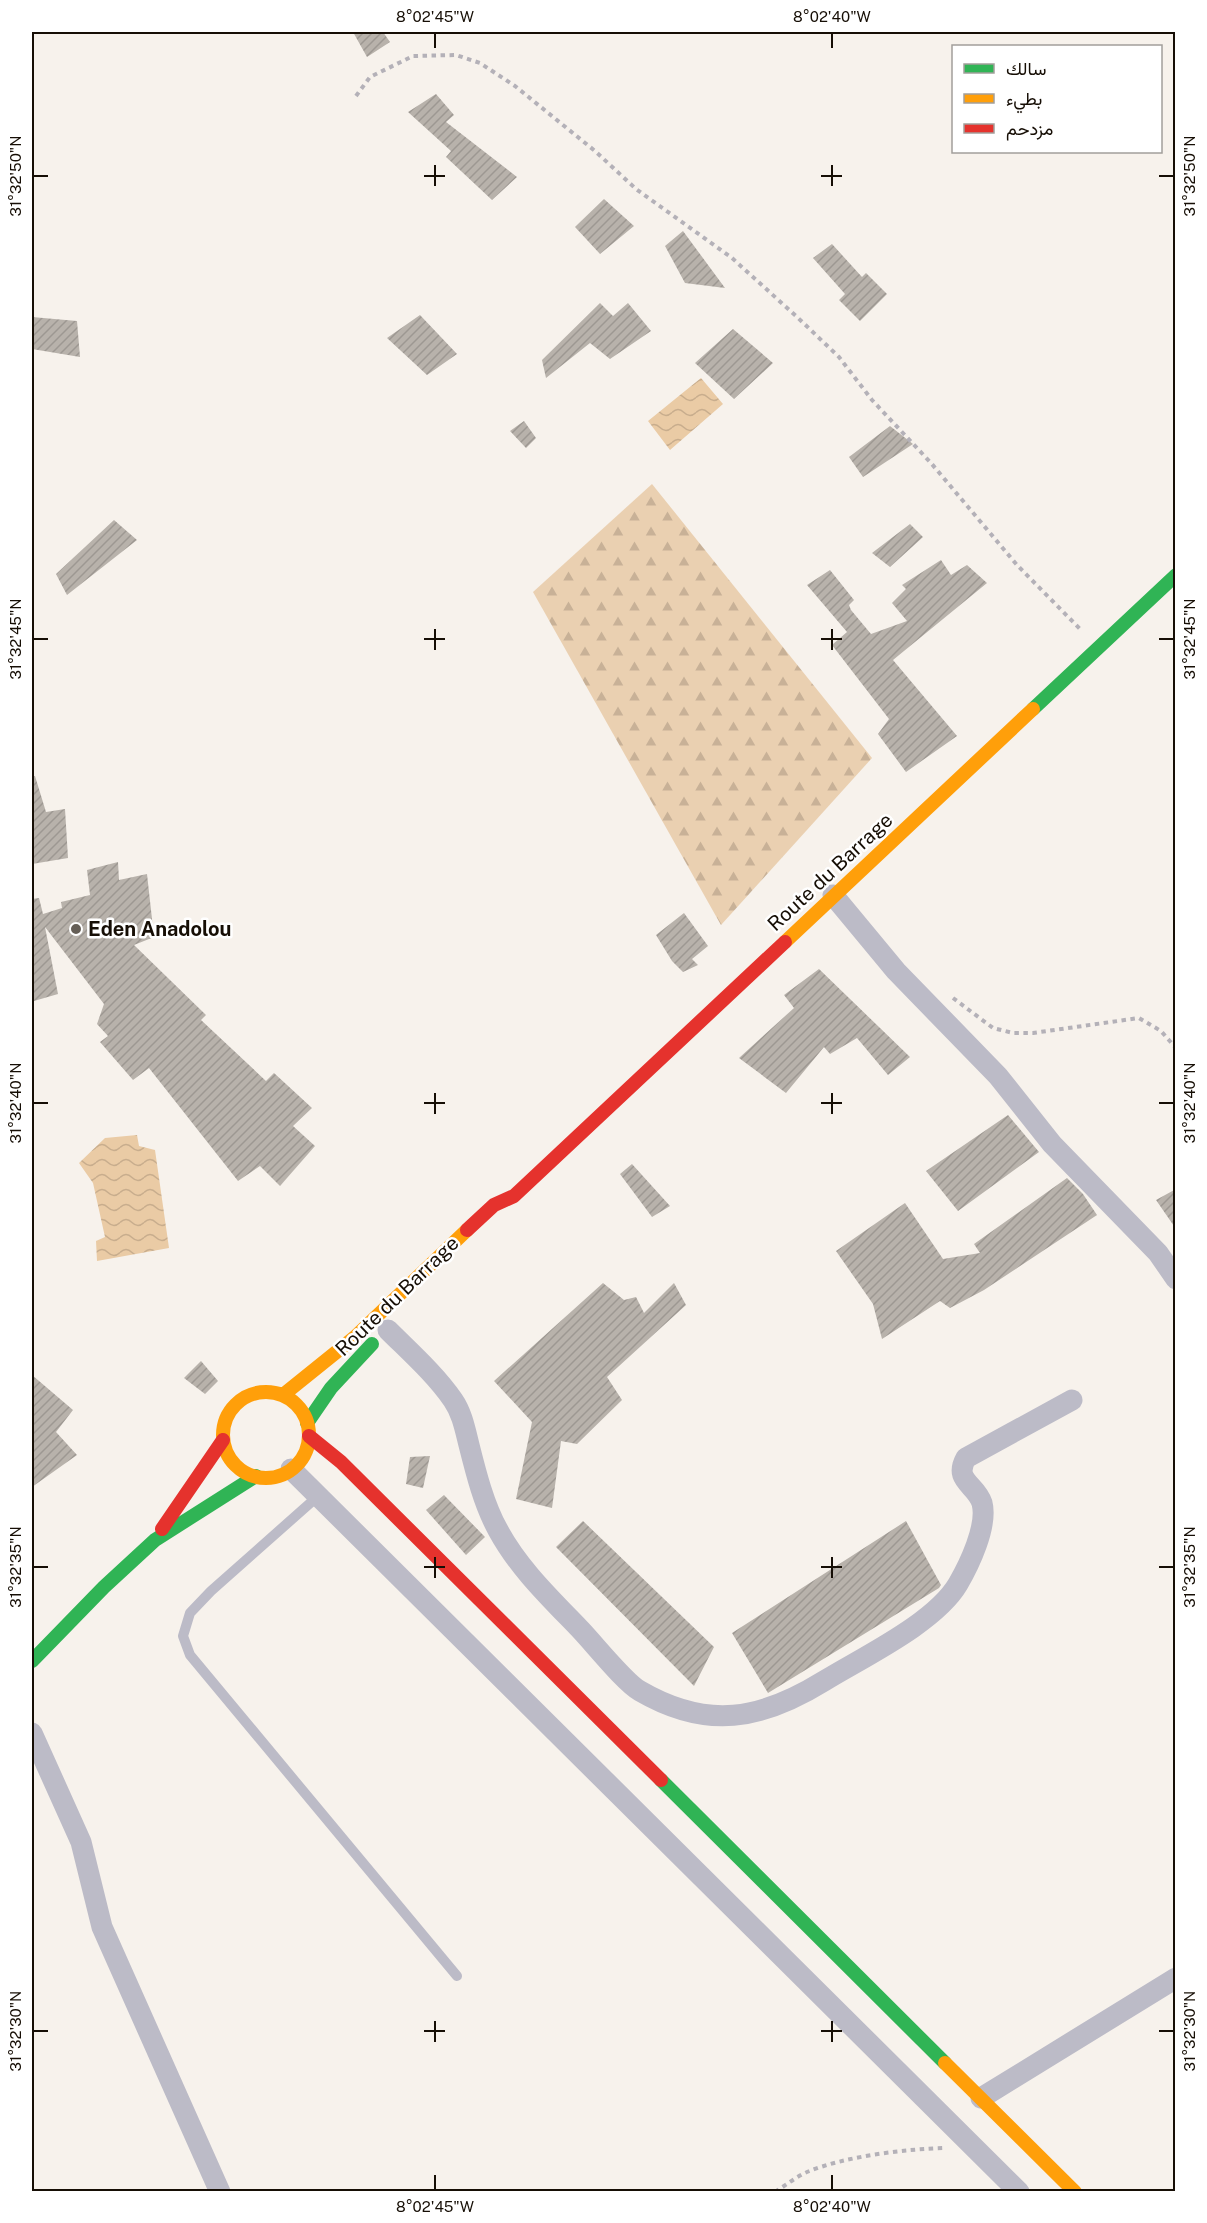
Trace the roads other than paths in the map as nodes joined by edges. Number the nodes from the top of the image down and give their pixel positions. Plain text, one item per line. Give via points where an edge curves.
1 (1176, 576) edge
2 (833, 896) junction
3 (511, 1198) junction
4 (504, 1217) dead end
5 (1176, 1279) edge
6 (392, 1326) joint
7 (283, 1395) junction
8 (1072, 1400) dead end
9 (308, 1430) junction
10 (223, 1440) junction
11 (291, 1469) junction
12 (256, 1476) junction
13 (317, 1497) junction
14 (155, 1540) junction
15 (32, 1661) edge
16 (32, 1733) edge
17 (457, 1976) dead end
18 (1176, 1978) edge
19 (981, 2098) junction
20 (220, 2192) edge
21 (1019, 2192) edge
22 (1075, 2192) edge

1 - 2 main road, Route du Barrage
2 - 3 main road, Route du Barrage
2 - 5 street via 896,971 998,1076 1052,1144 1158,1254
3 - 4 main road, Route du Barrage via 510,1210
3 - 7 main road, Route du Barrage via 494,1205 355,1337
6 - 8 street via 454,1401 498,1530 531,1578 638,1690 677,1707 723,1717 758,1713 802,1695 934,1613 957,1587 975,1552 982,1503 963,1477 961,1467 966,1458
6 - 9 main road, Route du Barrage via 344,1373
7 - 9 main road via 298,1406
7 - 10 main road via 268,1391 238,1402 228,1413
9 - 11 main road, Route du Barrage via 306,1451
9 - 19 main road
10 - 12 main road via 234,1464
10 - 14 main road
11 - 12 main road via 280,1476
11 - 13 street
12 - 14 main road
13 - 17 lane via 211,1590 190,1613 183,1636 190,1655
13 - 21 street
14 - 15 main road
16 - 20 street via 81,1842 102,1926
18 - 19 street
19 - 22 main road

